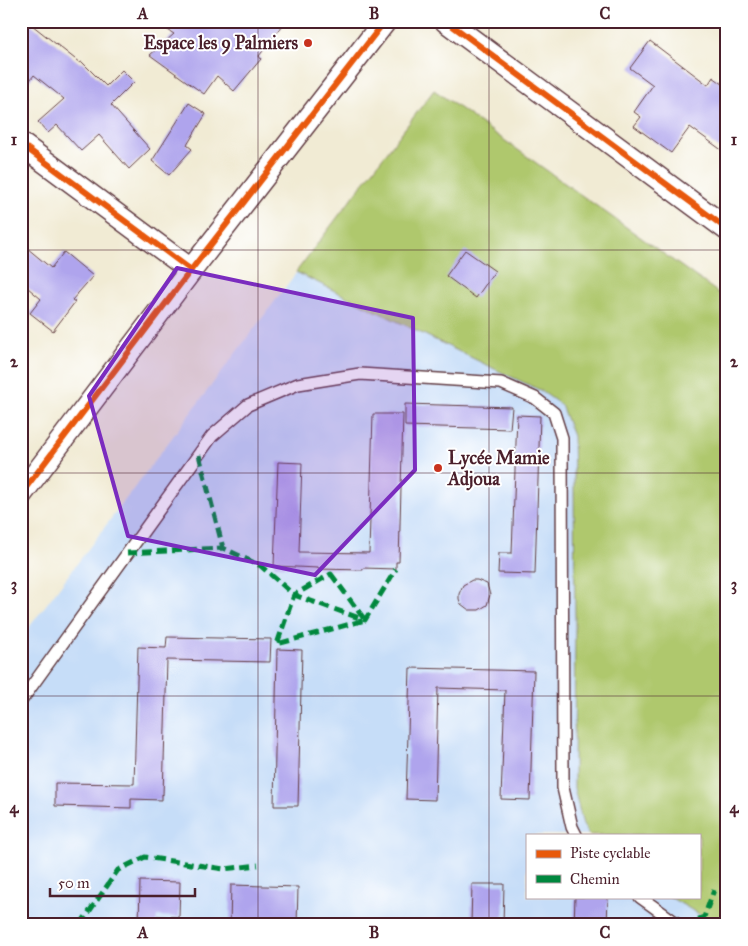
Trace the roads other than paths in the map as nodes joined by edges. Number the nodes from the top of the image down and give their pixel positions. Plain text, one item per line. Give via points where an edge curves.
1 (385, 21) edge
2 (446, 21) edge
3 (21, 144) edge
4 (727, 229) edge
5 (191, 270) junction
6 (21, 494) edge
7 (21, 701) edge
8 (576, 834) edge
9 (641, 898) edge
10 (679, 925) edge

1 - 5 street
2 - 4 street
3 - 5 street
5 - 6 street
7 - 8 lane via 212,436 248,405 298,384 360,374 501,383 535,398 554,413 562,438 563,788
9 - 10 lane

